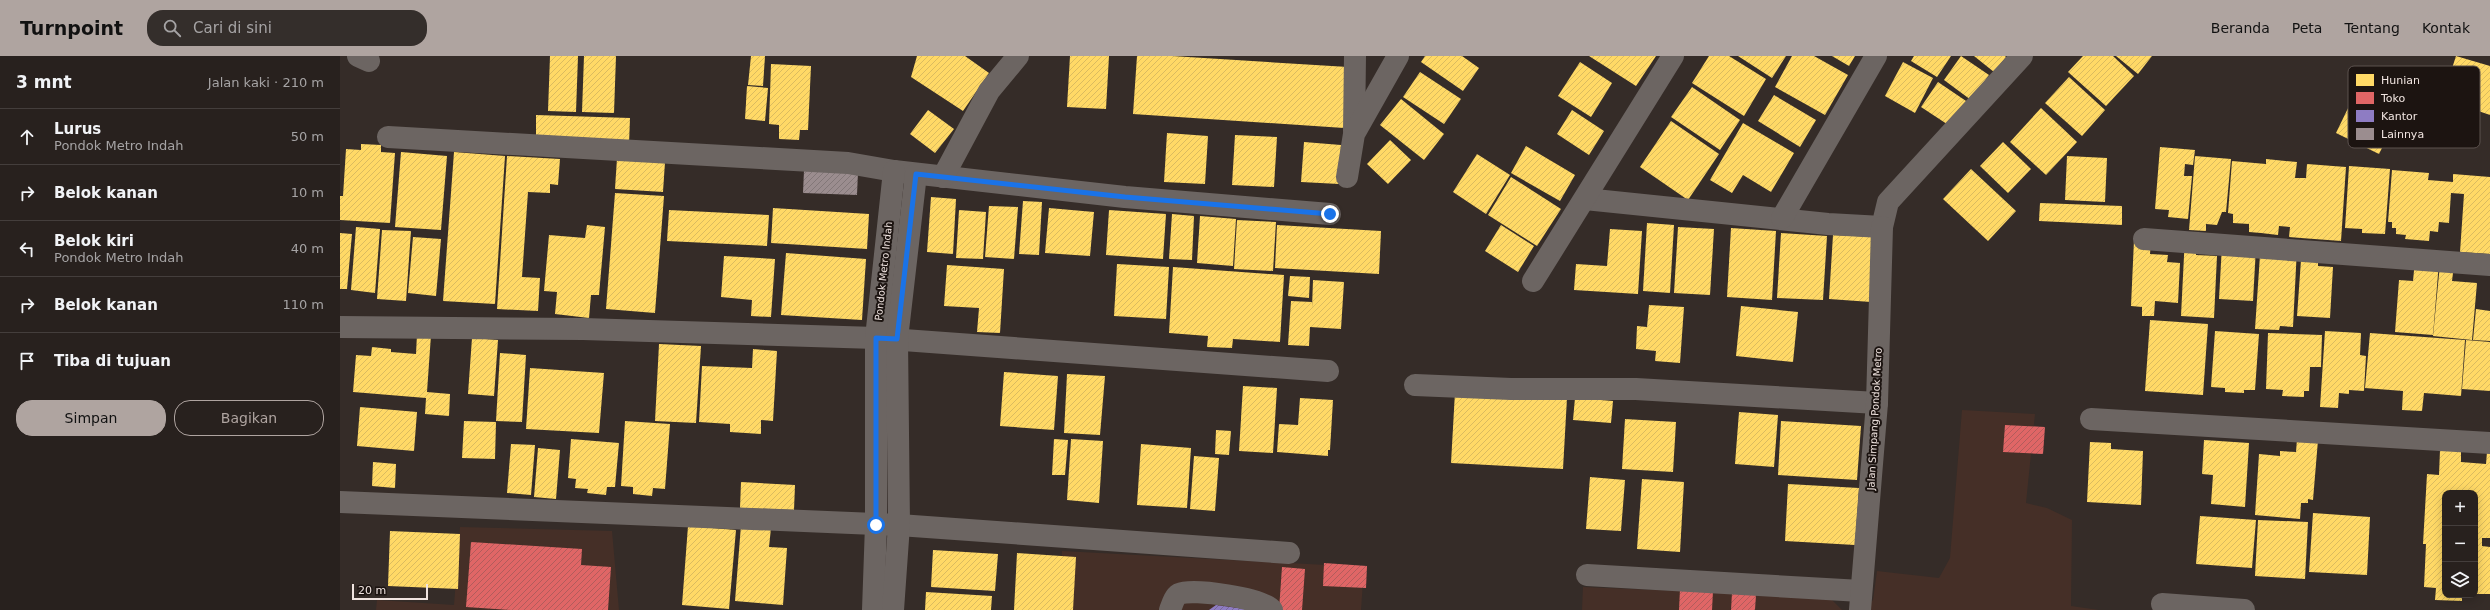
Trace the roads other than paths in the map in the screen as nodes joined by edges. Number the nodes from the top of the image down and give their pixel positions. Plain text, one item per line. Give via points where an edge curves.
1 (1018, 56) edge
2 (1355, 56) edge
3 (1398, 56) edge
4 (1673, 56) edge
5 (1876, 56) edge
6 (2022, 56) edge
7 (1354, 134) junction
8 (388, 137) dead end
9 (894, 171) junction
10 (916, 174) junction
11 (943, 177) junction
12 (1347, 177) dead end
13 (1585, 199) junction
14 (1330, 214) dead end
15 (1782, 218) junction
16 (1882, 227) junction
17 (2144, 239) dead end
18 (2490, 265) edge
19 (1533, 281) dead end
20 (340, 327) edge
21 (876, 338) junction
22 (897, 339) junction
23 (1328, 371) dead end
24 (1415, 385) dead end
25 (1877, 403) junction
26 (2091, 418) dead end
27 (2490, 443) edge
28 (340, 502) edge
29 (876, 525) junction
30 (899, 525) junction
31 (1288, 553) dead end
32 (1587, 575) dead end
33 (1861, 600) edge
34 (2162, 604) dead end
35 (873, 610) edge
36 (894, 610) edge
37 (1170, 610) edge
38 (1272, 610) edge
39 (2244, 610) edge

1 - 11 street via 989,91
2 - 7 street
3 - 7 street
4 - 13 street
5 - 15 street
6 - 16 street, Jalan Simpang Pondok Metro via 1888,202
7 - 12 street
8 - 9 street via 826,162
9 - 10 street
9 - 21 street, Pondok Metro Indah
10 - 11 street
10 - 22 street
11 - 14 street via 1125,197
13 - 15 street
13 - 19 street
15 - 16 street
16 - 25 street, Jalan Simpang Pondok Metro
17 - 18 street
20 - 21 street via 583,329
21 - 22 street
21 - 29 street, Pondok Metro Indah
22 - 23 street
22 - 30 street
24 - 25 street via 1511,389 1636,389
25 - 33 street, Jalan Simpang Pondok Metro
26 - 27 street
28 - 29 street
29 - 30 street
29 - 35 street, Pondok Metro Indah
30 - 31 street
30 - 36 street
32 - 33 street
34 - 39 street
37 - 38 street via 1179,594 1186,593 1252,600 1267,605

